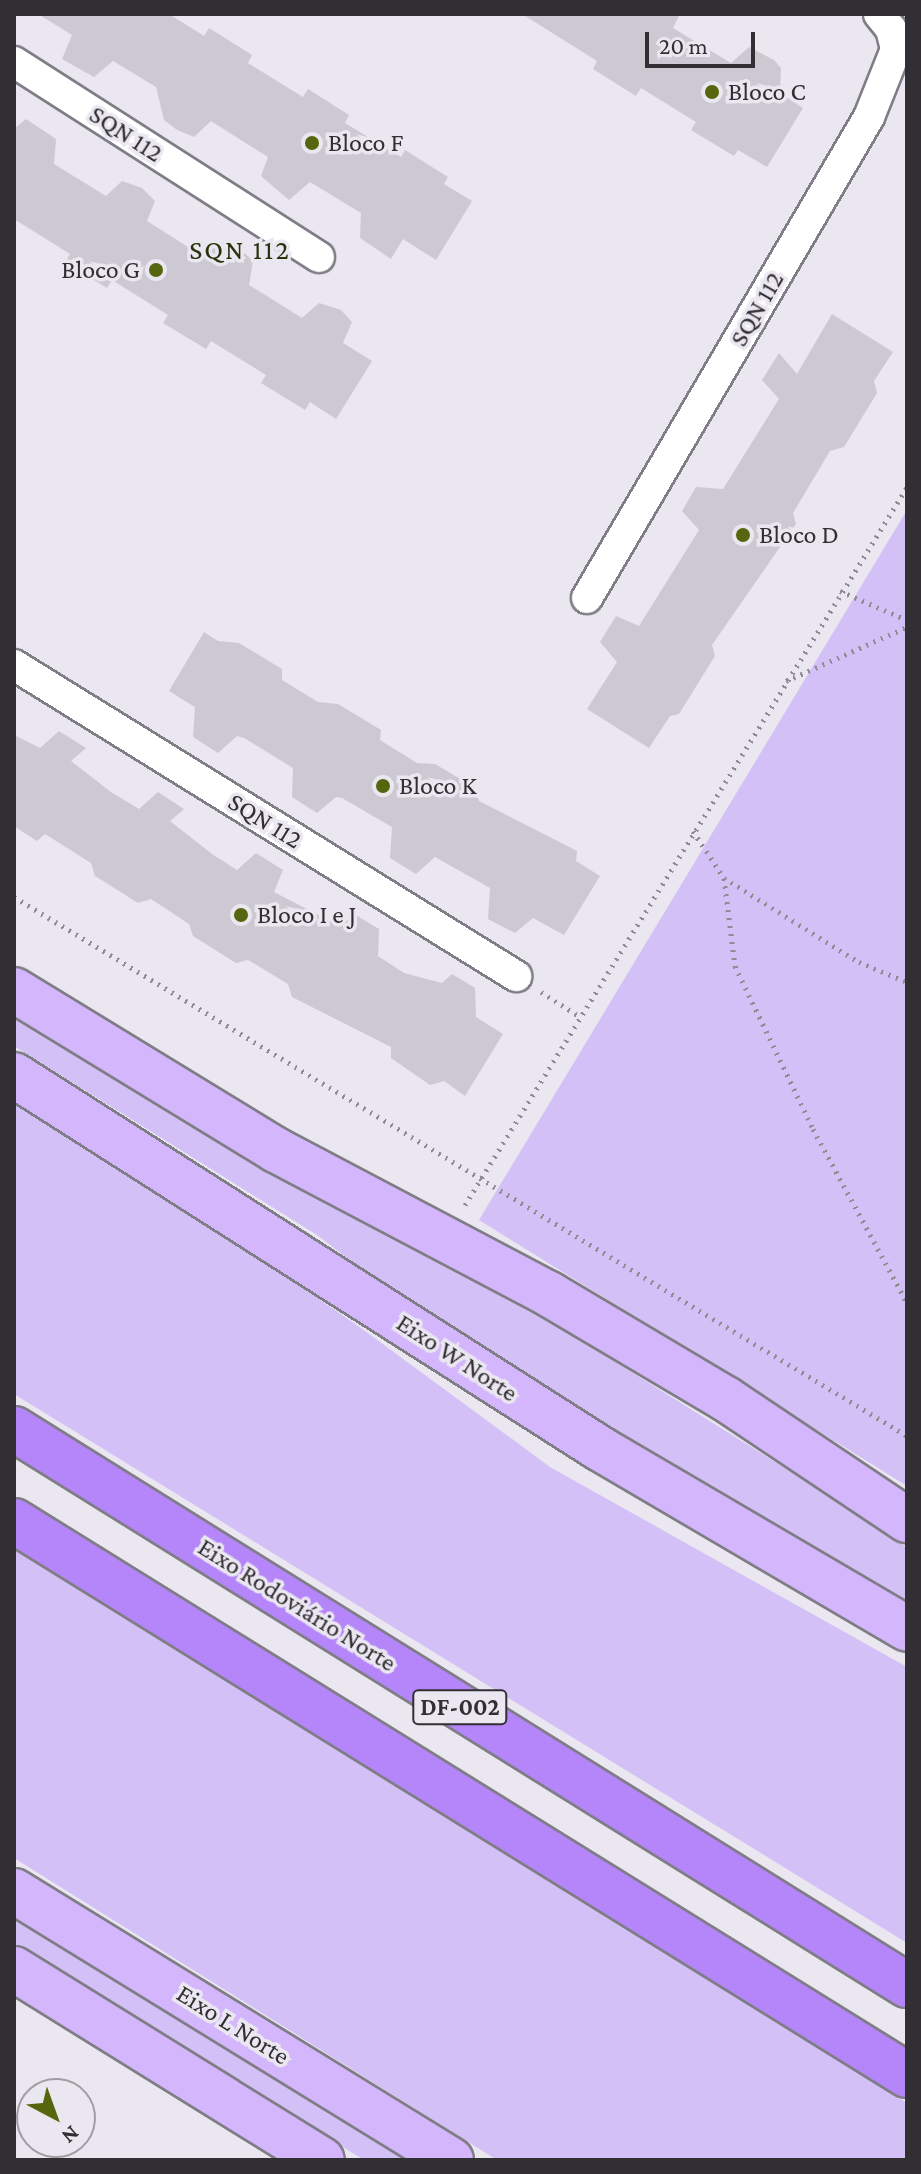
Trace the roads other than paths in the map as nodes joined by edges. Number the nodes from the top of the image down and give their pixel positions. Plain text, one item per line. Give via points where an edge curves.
1 (879, 14) edge
2 (14, 62) edge
3 (319, 257) dead end
4 (587, 598) dead end
5 (14, 665) edge
6 (516, 976) road end
7 (14, 990) edge
8 (14, 1075) edge
9 (14, 1429) edge
10 (907, 1520) edge
11 (14, 1521) edge
12 (907, 1629) edge
13 (14, 1891) edge
14 (14, 1969) edge
15 (907, 1985) edge
16 (907, 2075) edge
17 (322, 2160) edge
18 (451, 2160) edge

1 - 4 street, SQN 112 via 891,29 896,49 869,117
2 - 3 street, SQN 112
5 - 6 street, SQN 112
7 - 10 main road via 276,1150 549,1294 726,1399
8 - 12 main road, Eixo W Norte via 599,1448
9 - 15 highway, Eixo Rodoviário Norte / DF-002
11 - 16 highway, DF-002
13 - 18 main road, Eixo L Norte
14 - 17 main road

